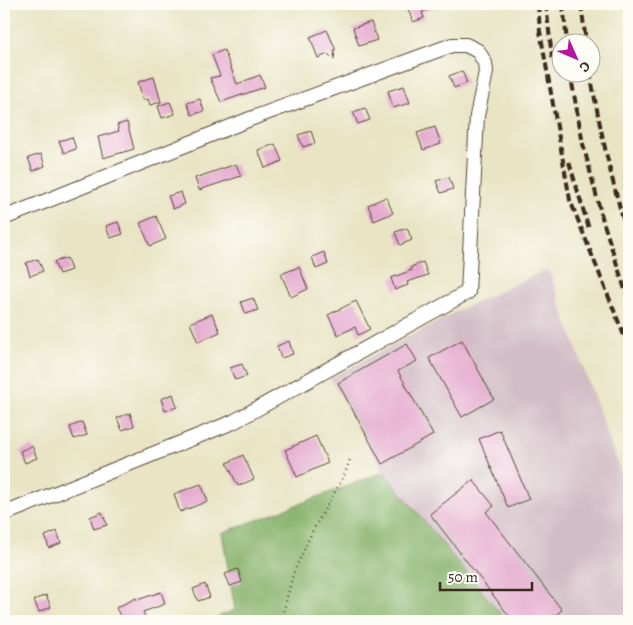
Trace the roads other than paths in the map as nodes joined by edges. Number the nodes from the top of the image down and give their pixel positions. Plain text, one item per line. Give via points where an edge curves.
1 (4, 218) edge
2 (4, 514) edge

1 - 2 street via 250,119 452,45 466,45 478,51 485,63 476,116 468,292 232,422

